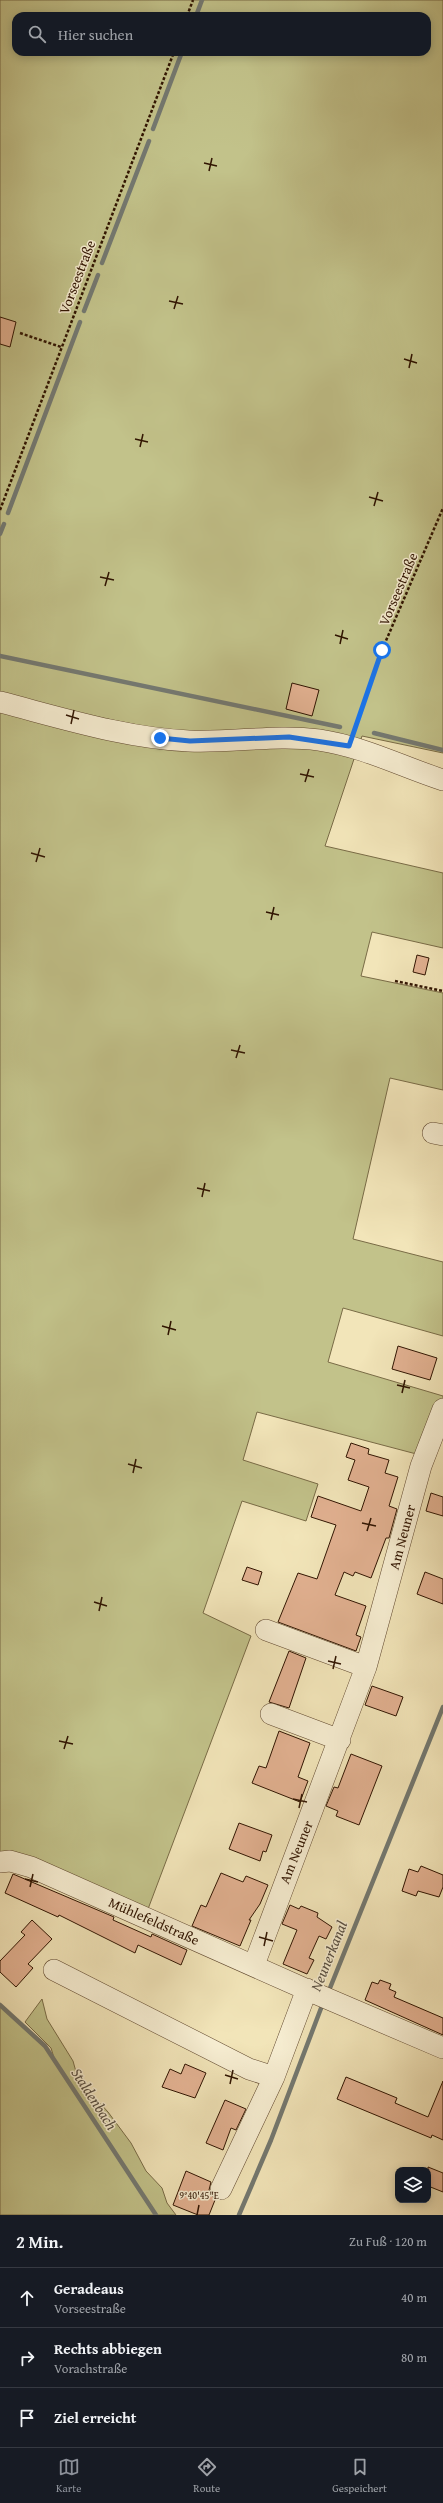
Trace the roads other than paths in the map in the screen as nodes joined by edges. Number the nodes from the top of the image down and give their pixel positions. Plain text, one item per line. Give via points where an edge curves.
1 (0, 702) edge
2 (443, 780) edge
3 (443, 1409) edge
4 (266, 1630) dead end
5 (366, 1667) junction
6 (271, 1714) dead end
7 (340, 1740) junction
8 (0, 1862) edge
9 (254, 1965) junction
10 (54, 1970) dead end
11 (309, 1990) junction
12 (182, 2045) dead end
13 (443, 2048) edge
14 (270, 2083) junction
15 (221, 2189) dead end

1 - 2 street via 78,722 160,738 190,741 289,737 349,746 377,754
3 - 5 street, Am Neuner via 421,1466
4 - 5 street
5 - 7 street, Am Neuner
6 - 7 street
7 - 9 street, Am Neuner
8 - 9 street, Mühlefeldstraße via 31,1867
9 - 11 street, Mühlefeldstraße
10 - 14 street via 249,2069
11 - 13 street, Mühlefeldstraße
11 - 14 street
12 - 14 street
14 - 15 street

